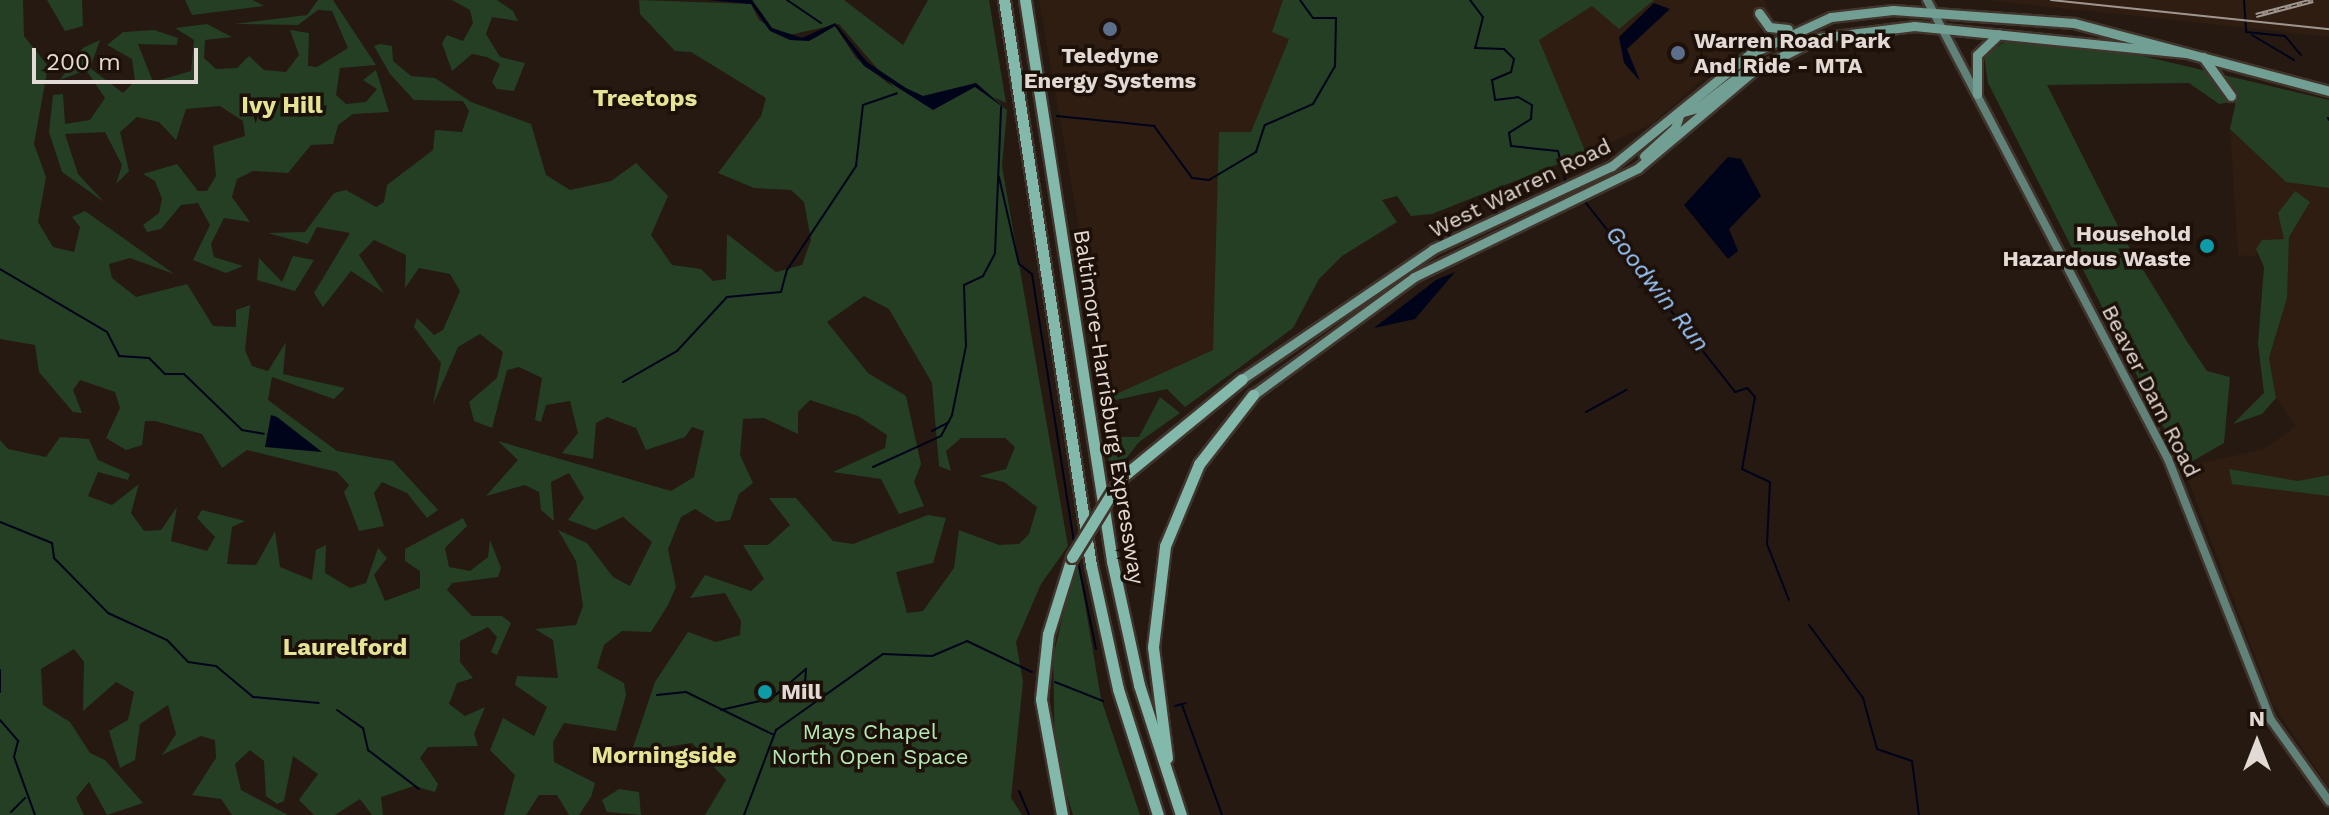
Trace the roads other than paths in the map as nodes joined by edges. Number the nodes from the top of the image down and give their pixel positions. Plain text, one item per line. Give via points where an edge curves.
1 (1004, 0) edge
2 (1025, 0) edge
3 (1891, 0) edge
4 (1927, 0) edge
5 (1868, 10) junction
6 (1934, 12) junction
7 (1759, 13) dead end
8 (1942, 28) junction
9 (1795, 29) junction
10 (2007, 32) junction
11 (1790, 49) junction
12 (2186, 53) junction
13 (2203, 57) junction
14 (2329, 91) edge
15 (1977, 94) junction
16 (2231, 96) dead end
17 (1680, 113) junction
18 (1603, 187) junction
19 (1242, 379) joint
20 (1253, 395) joint
21 (1175, 801) junction
22 (2329, 801) edge
23 (1062, 815) edge
24 (1158, 815) edge
25 (1181, 815) edge

1 - 24 highway, Baltimore-Harrisburg Expressway via 1091,565 1118,689
2 - 21 highway, Baltimore-Harrisburg Expressway via 1112,561
3 - 5 main road
4 - 6 main road, Beaver Dam Road
5 - 6 main road, West Warren Road
5 - 9 main road, West Warren Road
6 - 8 main road, Beaver Dam Road
6 - 12 main road, West Warren Road via 2074,23
7 - 9 main road via 1769,27
8 - 10 main road, West Warren Road
8 - 11 main road, West Warren Road via 1871,26
8 - 15 main road, Beaver Dam Road
9 - 17 main road, West Warren Road via 1750,54
10 - 12 main road, West Warren Road
10 - 15 main road via 1979,49
11 - 17 main road via 1751,65 1697,108
11 - 18 main road, West Warren Road
12 - 13 main road, West Warren Road
13 - 14 main road, West Warren Road
13 - 16 main road
15 - 22 main road, Beaver Dam Road via 2185,495 2271,720
17 - 18 main road via 1675,128
17 - 19 main road, West Warren Road via 1629,155 1407,264
18 - 20 main road, West Warren Road via 1414,277
19 - 23 highway, bridge via 1121,478 1072,557 1051,620 1041,699
20 - 21 highway via 1189,484 1160,567 1153,664
21 - 25 highway, Baltimore-Harrisburg Expressway

